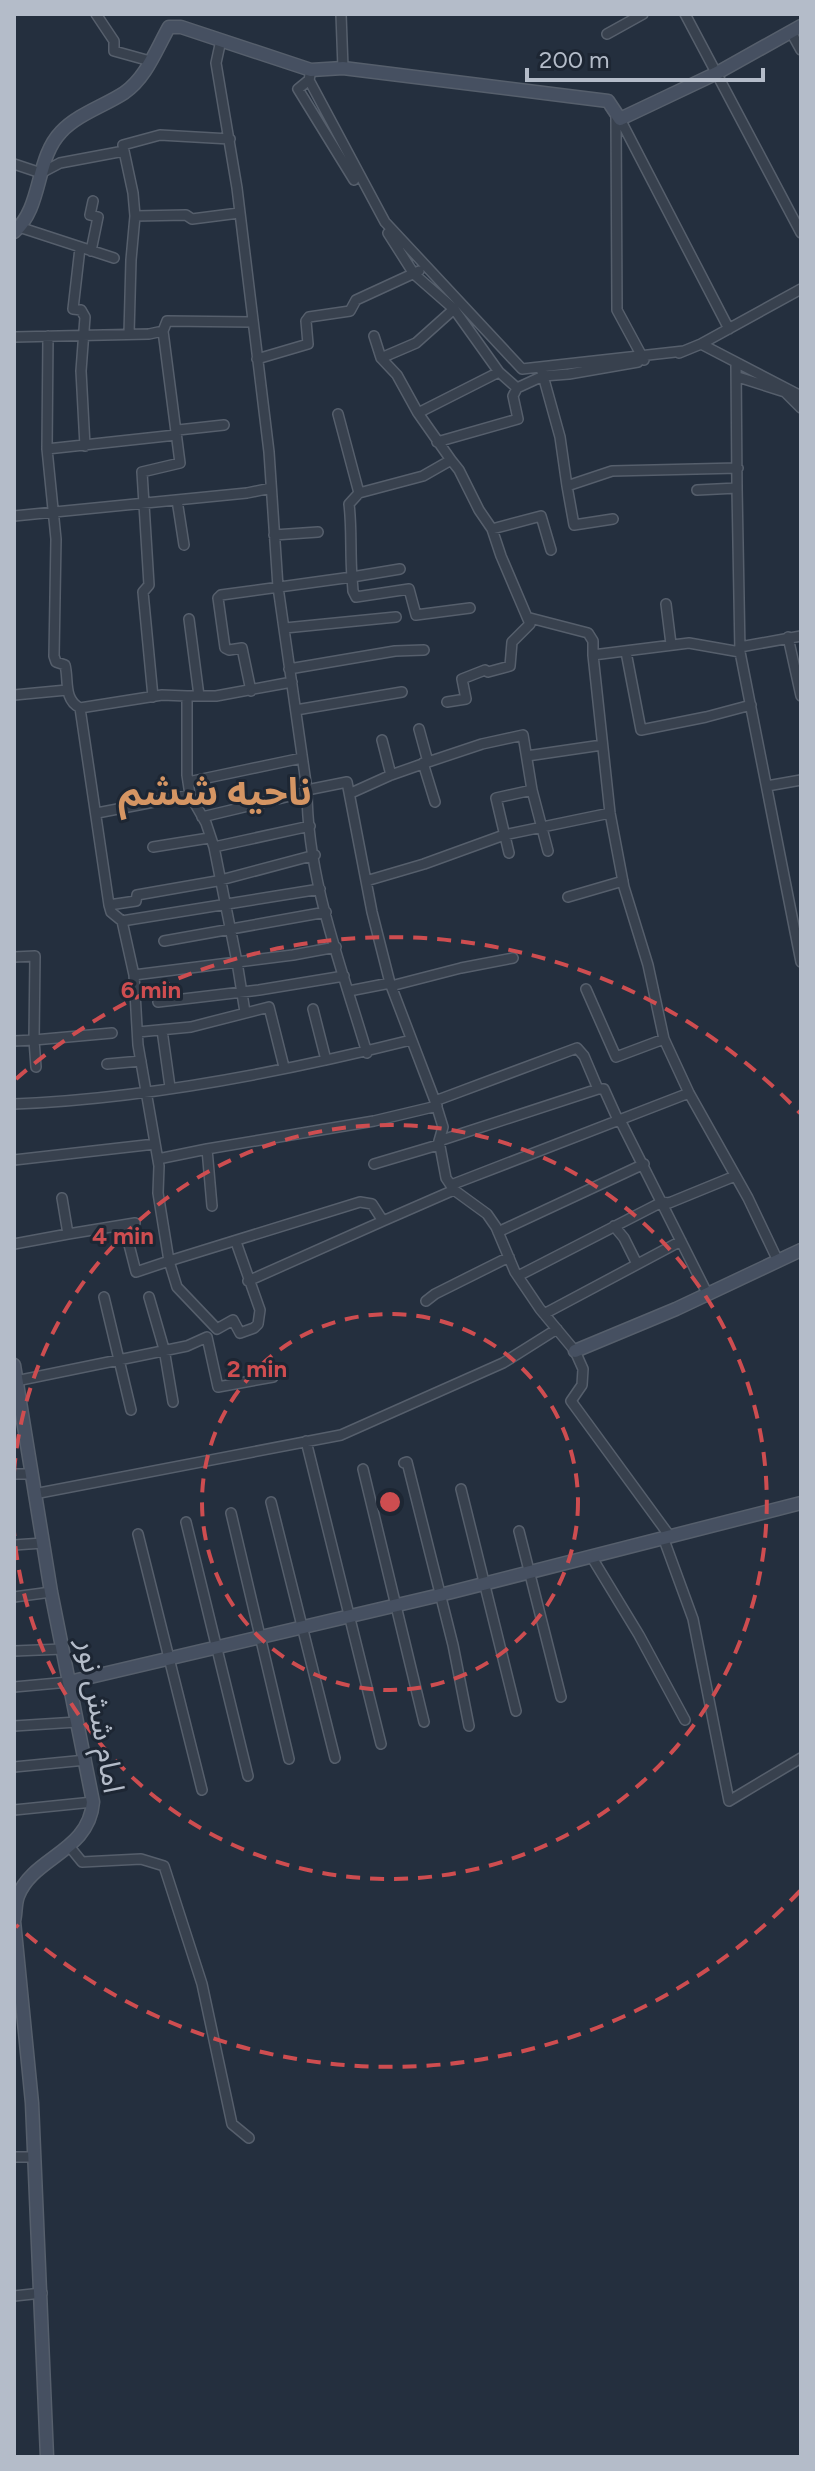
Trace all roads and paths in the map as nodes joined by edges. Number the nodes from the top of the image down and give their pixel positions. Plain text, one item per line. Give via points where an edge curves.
1 (96, 14) edge
2 (165, 14) edge
3 (176, 14) edge
4 (341, 14) edge
5 (643, 14) edge
6 (685, 14) edge
7 (175, 27) junction
8 (796, 29) edge
9 (607, 34) dead end
10 (221, 40) junction
11 (801, 50) edge
12 (150, 61) junction
13 (343, 68) junction
14 (717, 73) junction
15 (310, 75) junction
16 (618, 118) junction
17 (230, 139) junction
18 (124, 151) junction
19 (14, 164) edge
20 (41, 173) junction
21 (93, 201) dead end
22 (239, 213) junction
23 (135, 216) junction
24 (16, 230) edge
25 (801, 233) edge
26 (80, 248) junction
27 (91, 251) junction
28 (114, 258) dead end
29 (425, 267) junction
30 (414, 274) junction
31 (801, 289) edge
32 (454, 309) junction
33 (252, 322) junction
34 (729, 329) junction
35 (163, 331) junction
36 (84, 334) junction
37 (129, 334) junction
38 (48, 336) junction
39 (374, 336) dead end
40 (14, 337) edge
41 (701, 344) junction
42 (684, 351) junction
43 (381, 358) junction
44 (644, 358) junction
45 (257, 359) junction
46 (736, 364) junction
47 (499, 372) junction
48 (542, 372) junction
49 (738, 377) junction
50 (517, 388) junction
51 (801, 396) edge
52 (801, 408) edge
53 (418, 413) junction
54 (338, 414) dead end
55 (224, 425) dead end
56 (178, 430) junction
57 (437, 442) junction
58 (85, 446) junction
59 (47, 449) junction
60 (451, 460) junction
61 (738, 468) junction
62 (567, 486) junction
63 (271, 488) junction
64 (737, 488) junction
65 (697, 490) dead end
66 (359, 493) junction
67 (177, 500) junction
68 (145, 504) junction
69 (55, 514) junction
70 (14, 516) edge
71 (613, 519) dead end
72 (492, 529) junction
73 (318, 532) dead end
74 (274, 535) junction
75 (184, 545) dead end
76 (551, 550) dead end
77 (400, 569) dead end
78 (352, 577) junction
79 (278, 587) junction
80 (666, 604) dead end
81 (470, 608) dead end
82 (396, 617) dead end
83 (530, 618) junction
84 (189, 619) dead end
85 (285, 628) junction
86 (801, 636) edge
87 (788, 637) junction
88 (671, 644) junction
89 (740, 649) junction
90 (424, 650) dead end
91 (626, 652) junction
92 (593, 655) junction
93 (289, 669) junction
94 (292, 682) junction
95 (67, 690) junction
96 (251, 691) junction
97 (402, 692) dead end
98 (14, 695) edge
99 (187, 696) junction
100 (199, 696) junction
101 (801, 696) edge
102 (153, 697) junction
103 (447, 702) dead end
104 (751, 705) junction
105 (80, 708) junction
106 (296, 710) junction
107 (419, 729) dead end
108 (382, 740) dead end
109 (602, 745) junction
110 (527, 756) junction
111 (302, 758) junction
112 (425, 763) junction
113 (391, 775) junction
114 (801, 780) edge
115 (188, 782) junction
116 (767, 786) junction
117 (532, 790) junction
118 (307, 791) junction
119 (351, 793) junction
120 (190, 795) junction
121 (435, 802) dead end
122 (97, 813) junction
123 (610, 813) junction
124 (202, 817) junction
125 (310, 826) junction
126 (542, 826) junction
127 (504, 835) junction
128 (211, 843) junction
129 (153, 847) dead end
130 (548, 851) dead end
131 (509, 853) dead end
132 (315, 855) junction
133 (220, 880) junction
134 (366, 881) junction
135 (623, 881) junction
136 (320, 889) junction
137 (568, 897) dead end
138 (225, 904) junction
139 (109, 905) junction
140 (326, 912) junction
141 (122, 921) junction
142 (229, 927) junction
143 (164, 941) dead end
144 (336, 947) junction
145 (14, 957) edge
146 (513, 958) dead end
147 (237, 962) junction
148 (801, 962) edge
149 (134, 975) junction
150 (344, 976) junction
151 (391, 985) junction
152 (586, 989) dead end
153 (349, 991) junction
154 (241, 992) junction
155 (158, 1002) dead end
156 (313, 1009) dead end
157 (245, 1012) junction
158 (162, 1030) junction
159 (138, 1032) junction
160 (112, 1033) dead end
161 (664, 1039) junction
162 (34, 1040) junction
163 (411, 1040) junction
164 (14, 1041) edge
165 (367, 1053) junction
166 (326, 1060) junction
167 (141, 1061) junction
168 (107, 1064) dead end
169 (36, 1067) dead end
170 (284, 1067) junction
171 (170, 1087) junction
172 (598, 1089) junction
173 (148, 1091) junction
174 (689, 1093) junction
175 (436, 1103) junction
176 (14, 1104) edge
177 (618, 1120) junction
178 (439, 1141) junction
179 (155, 1144) junction
180 (207, 1149) junction
181 (158, 1159) junction
182 (14, 1160) edge
183 (374, 1164) dead end
184 (644, 1164) junction
185 (735, 1176) junction
186 (452, 1188) junction
187 (62, 1198) dead end
188 (662, 1202) junction
189 (212, 1206) dead end
190 (383, 1221) junction
191 (614, 1226) junction
192 (498, 1232) junction
193 (68, 1234) junction
194 (681, 1241) junction
195 (236, 1242) junction
196 (14, 1244) edge
197 (801, 1250) edge
198 (509, 1257) junction
199 (169, 1261) junction
200 (778, 1261) junction
201 (637, 1264) junction
202 (518, 1276) junction
203 (248, 1281) junction
204 (708, 1295) junction
205 (104, 1297) dead end
206 (149, 1297) dead end
207 (426, 1301) dead end
208 (544, 1314) junction
209 (557, 1329) junction
210 (164, 1349) junction
211 (575, 1351) junction
212 (120, 1360) junction
213 (14, 1365) edge
214 (273, 1377) dead end
215 (16, 1390) edge
216 (173, 1402) dead end
217 (131, 1410) dead end
218 (306, 1441) junction
219 (404, 1463) dead end
220 (363, 1469) dead end
221 (14, 1474) edge
222 (31, 1474) junction
223 (461, 1489) dead end
224 (34, 1494) junction
225 (271, 1502) dead end
226 (801, 1503) edge
227 (231, 1513) dead end
228 (186, 1522) dead end
229 (519, 1531) dead end
230 (138, 1534) dead end
231 (666, 1536) junction
232 (43, 1543) junction
233 (14, 1545) edge
234 (591, 1556) junction
235 (528, 1571) junction
236 (484, 1582) junction
237 (51, 1592) junction
238 (440, 1595) junction
239 (14, 1597) edge
240 (396, 1605) junction
241 (349, 1616) junction
242 (302, 1628) junction
243 (260, 1638) junction
244 (63, 1649) junction
245 (217, 1649) junction
246 (14, 1651) edge
247 (170, 1661) junction
248 (69, 1682) junction
249 (14, 1687) edge
250 (561, 1697) dead end
251 (516, 1711) dead end
252 (685, 1720) dead end
253 (77, 1722) junction
254 (424, 1722) dead end
255 (14, 1726) edge
256 (469, 1726) dead end
257 (381, 1744) dead end
258 (335, 1758) dead end
259 (801, 1758) edge
260 (289, 1759) dead end
261 (86, 1760) junction
262 (14, 1767) edge
263 (248, 1776) dead end
264 (202, 1790) dead end
265 (93, 1802) junction
266 (14, 1810) edge
267 (69, 1846) junction
268 (15, 1919) edge
269 (18, 1997) edge
270 (249, 2138) dead end
271 (14, 2157) edge
272 (35, 2157) junction
273 (42, 2291) junction
274 (14, 2296) edge
275 (47, 2457) edge

1 - 12 street via 114,41 114,51
2 - 7 street
3 - 7 street
4 - 13 street
5 - 9 street
6 - 14 street
7 - 10 street
7 - 12 street
8 - 11 street
8 - 14 street
10 - 15 street
10 - 17 street via 216,63
12 - 20 street via 126,92 60,132
13 - 15 street
13 - 16 street via 608,101
14 - 16 street
14 - 25 street
15 - 29 street via 385,222
15 - 30 street via 298,89
16 - 34 street
16 - 44 street via 617,310
17 - 18 street via 160,135 123,145
17 - 22 street
18 - 20 street via 60,163
18 - 23 street
19 - 20 street
20 - 24 street via 28,213
21 - 27 street via 90,215 98,217
22 - 23 street via 192,219
22 - 33 street
23 - 37 street
24 - 26 street
26 - 27 street
26 - 36 street via 73,309 85,317
27 - 28 street
29 - 30 street
29 - 48 street via 522,369
30 - 32 street
30 - 45 street via 356,300 350,311 309,317 308,344
31 - 34 street
32 - 43 street via 416,343
32 - 47 street
33 - 35 street via 167,321
33 - 45 street
34 - 41 street
35 - 37 street
35 - 56 street
36 - 37 street
36 - 38 street
36 - 58 street
38 - 40 street
38 - 59 street
39 - 43 street
41 - 42 street
41 - 46 street
42 - 44 street
42 - 44 street via 660,361
43 - 53 street
44 - 48 street via 569,374
45 - 63 street
46 - 49 street
46 - 51 street
47 - 50 street
47 - 53 street
48 - 50 street
48 - 62 street
49 - 52 street via 785,392
49 - 61 street
50 - 57 street via 513,396 518,419
53 - 57 street
54 - 66 street
55 - 56 street
56 - 58 street via 176,435
56 - 68 street via 180,463 142,472
57 - 60 street
58 - 59 street
59 - 69 street
60 - 66 street via 423,476
60 - 72 street
61 - 62 street via 612,471
61 - 64 street
62 - 71 street via 574,525
63 - 67 street
63 - 74 street
64 - 65 street
64 - 89 street
66 - 78 street via 349,504
67 - 68 street
67 - 75 street
68 - 69 street
68 - 102 street via 149,585 143,592
69 - 70 street
69 - 95 street via 54,656 67,668
72 - 76 street via 541,516
72 - 83 street
73 - 74 street
74 - 79 street
77 - 78 street
78 - 79 street
78 - 81 street via 356,597 409,589 416,615
79 - 85 street
79 - 96 street via 218,598 225,648 242,648
80 - 88 street
82 - 85 street
83 - 92 street via 588,633
83 - 103 street via 512,642 510,666 462,679 466,699
84 - 100 street
85 - 93 street
86 - 87 street
87 - 89 street
87 - 101 street
88 - 89 street
88 - 91 street
89 - 104 street
90 - 93 street
91 - 92 street
91 - 104 street via 641,730
92 - 109 street
93 - 94 street
94 - 96 street
94 - 106 street
95 - 98 street
95 - 105 street
96 - 100 street
97 - 106 street
99 - 100 street
99 - 102 street
99 - 115 street
102 - 105 street
104 - 116 street
105 - 122 street
106 - 111 street
107 - 112 street
108 - 113 street
109 - 110 street
109 - 123 street
110 - 112 street via 523,735
110 - 117 street
111 - 115 street
111 - 118 street
112 - 113 street
112 - 121 street
113 - 119 street
114 - 116 street
115 - 120 street
116 - 148 street
117 - 126 street
117 - 127 street via 496,798
118 - 119 street via 347,782
118 - 124 street
118 - 125 street
119 - 134 street
120 - 122 street
120 - 124 street
122 - 139 street
123 - 126 street
123 - 135 street
124 - 128 street
125 - 128 street
125 - 132 street
126 - 127 street
126 - 130 street
127 - 131 street
127 - 134 street
128 - 129 street
128 - 133 street
132 - 133 street
132 - 136 street
133 - 138 street
133 - 139 street
134 - 151 street
135 - 137 street
135 - 161 street
136 - 138 street
136 - 140 street
138 - 141 street
138 - 142 street
139 - 141 street
140 - 142 street
140 - 144 street
141 - 149 street
142 - 143 street
142 - 147 street
144 - 147 street
144 - 150 street
145 - 162 street via 35,956
146 - 151 street
147 - 149 street
147 - 154 street
149 - 159 street
150 - 153 street
150 - 154 street
151 - 153 street
151 - 163 street
152 - 161 street via 616,1057
153 - 165 street
154 - 155 street
154 - 157 street
156 - 166 street
157 - 158 street
157 - 170 street via 269,1007
158 - 159 street
158 - 171 street
159 - 167 street
160 - 162 street
161 - 174 street
162 - 164 street
162 - 169 street
163 - 165 street
163 - 175 street
165 - 166 street
166 - 170 street
167 - 168 street
167 - 173 street
170 - 171 street
171 - 173 street
172 - 175 street via 577,1048
172 - 177 street via 604,1089
172 - 178 street
173 - 176 street
173 - 179 street
174 - 177 street
174 - 185 street
175 - 178 street via 443,1127
175 - 180 street via 374,1121
177 - 184 street
177 - 186 street
178 - 183 street
178 - 186 street
179 - 181 street
179 - 182 street
180 - 181 street
180 - 189 street
181 - 199 street
184 - 188 street
184 - 192 street
185 - 188 street
185 - 200 street
186 - 190 street
186 - 192 street via 487,1214
187 - 193 street
188 - 191 street
188 - 194 street
190 - 195 street via 372,1204 360,1202
190 - 203 street
191 - 201 street
191 - 202 street
192 - 198 street
193 - 196 street
193 - 199 street via 130,1224 136,1272
194 - 201 street
194 - 204 street
195 - 199 street
195 - 203 street
197 - 200 street
198 - 202 street
198 - 207 street
199 - 203 street via 177,1287 217,1329 233,1320 240,1333 258,1324 260,1310
200 - 204 street
201 - 208 street
202 - 208 street
204 - 211 street
205 - 212 street
206 - 210 street
208 - 209 street
209 - 211 street
209 - 218 street via 503,1363 341,1435
210 - 212 street
210 - 214 street via 207,1337 218,1387
210 - 216 street
211 - 231 street via 583,1369 582,1385 571,1401
212 - 215 street
212 - 217 street
213 - 215 street, امام شش نور
215 - 222 street, امام شش نور
218 - 224 street
218 - 241 street
219 - 238 street
220 - 240 street
221 - 222 street
222 - 224 street, امام شش نور
223 - 236 street
224 - 232 street, امام شش نور
225 - 242 street
226 - 231 street
227 - 243 street
228 - 245 street
229 - 235 street
230 - 247 street
231 - 234 street
231 - 259 street via 693,1619 729,1801
232 - 233 street
232 - 237 street, امام شش نور
234 - 235 street
234 - 252 street
235 - 236 street
235 - 250 street
236 - 238 street
236 - 251 street
237 - 239 street
237 - 244 street, امام شش نور
238 - 240 street
238 - 256 street
240 - 241 street
240 - 254 street
241 - 242 street
241 - 257 street
242 - 243 street
242 - 258 street
243 - 245 street
243 - 260 street
244 - 246 street
244 - 248 street, امام شش نور
245 - 247 street
245 - 263 street
247 - 248 street
247 - 264 street
248 - 249 street
248 - 253 street, امام شش نور
253 - 255 street
253 - 261 street, امام شش نور
261 - 262 street
261 - 265 street, امام شش نور
265 - 266 street
265 - 267 street, امام شش نور via 85,1829
267 - 268 street, امام شش نور via 26,1882 16,1898
267 - 270 street via 82,1862 141,1859 164,1866 202,1984 232,2124
268 - 269 street, امام شش نور
269 - 272 street, امام شش نور
271 - 272 street
272 - 273 street, امام شش نور
273 - 274 street
273 - 275 street, امام شش نور

